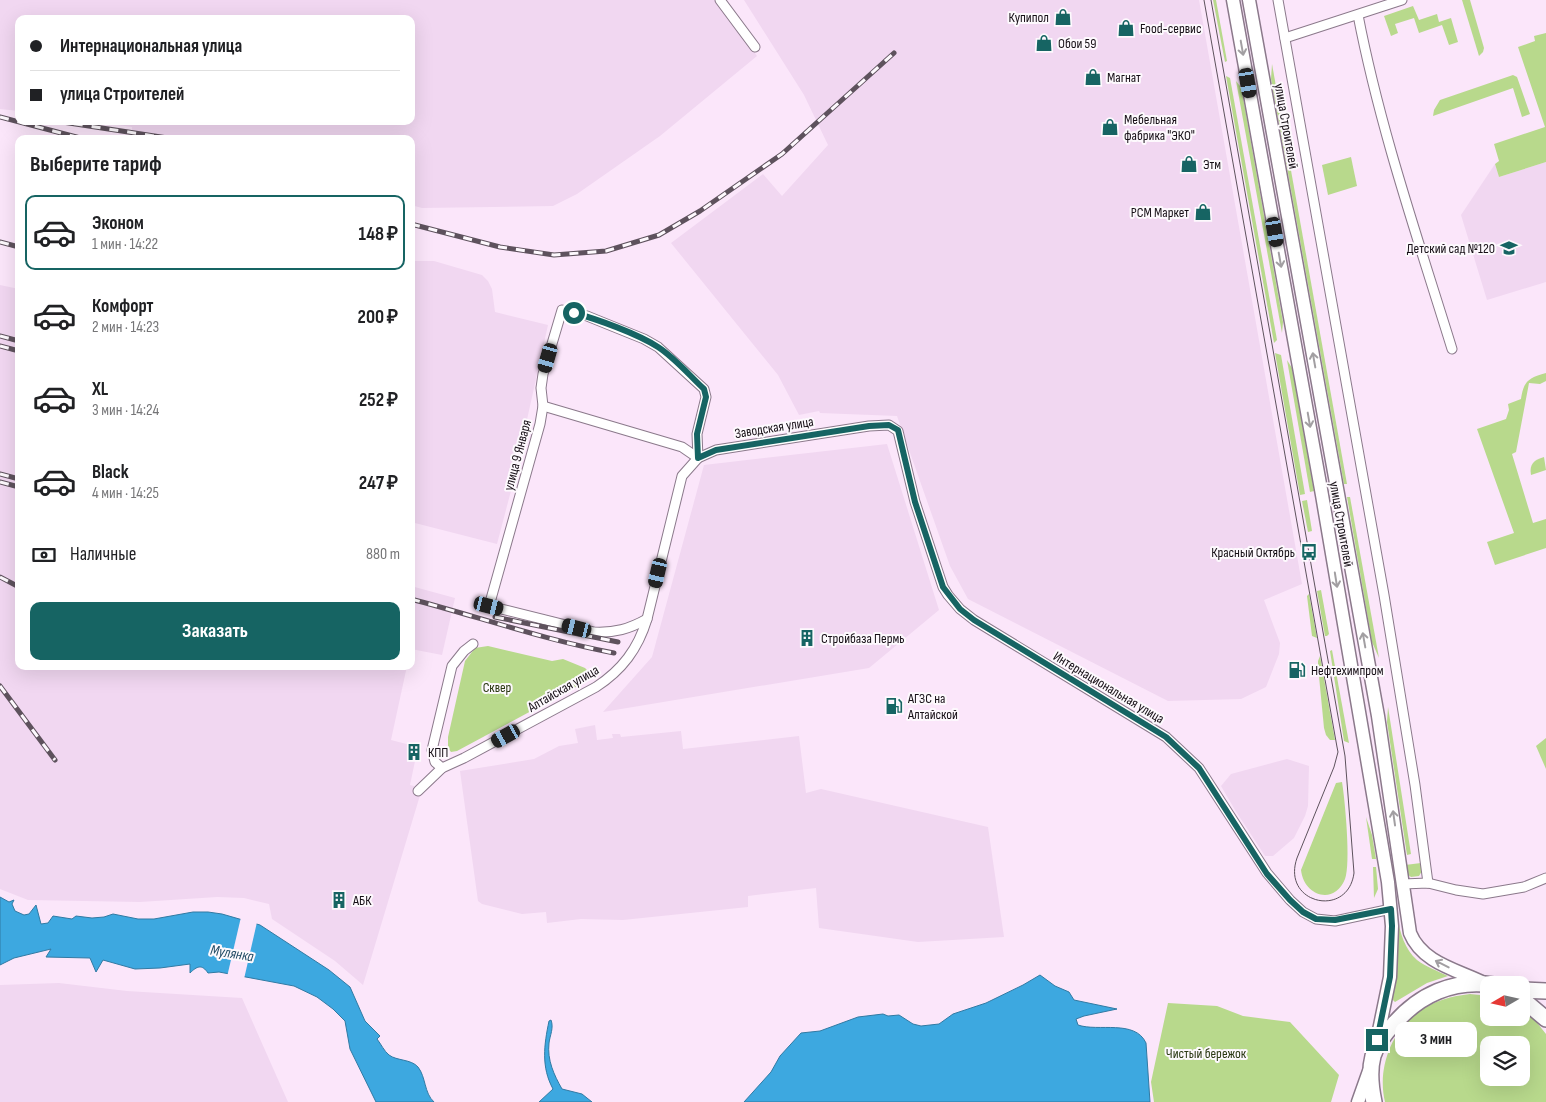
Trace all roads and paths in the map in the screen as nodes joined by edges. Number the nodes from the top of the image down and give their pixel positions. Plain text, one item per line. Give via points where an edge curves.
1 (720, 0) edge
2 (1233, 0) edge
3 (1249, 0) edge
4 (1278, 0) edge
5 (1402, 0) edge
6 (1358, 15) junction
7 (1284, 38) junction
8 (755, 47) dead end
9 (1452, 350) dead end
10 (543, 406) junction
11 (898, 430) joint
12 (698, 458) junction
13 (648, 619) junction
14 (473, 644) dead end
15 (442, 768) junction
16 (418, 791) dead end
17 (1546, 878) edge
18 (1428, 883) junction
19 (1403, 884) junction
20 (1391, 909) junction
21 (1480, 980) edge
22 (1480, 985) edge
23 (1530, 990) edge
24 (1546, 991) edge
25 (1530, 1006) edge
26 (1546, 1020) edge
27 (1373, 1056) junction
28 (1358, 1102) edge
29 (1374, 1102) edge

1 - 8 street
2 -> 20 main road, улица Строителей via 1321,485
19 -> 3 main road, улица Строителей via 1378,716
4 - 7 street
5 - 6 street
6 - 7 street
6 - 9 street via 1386,136
7 - 18 street via 1385,604
10 - 12 street via 682,446
10 - 12 street, улица 9 Января via 541,388 562,310 587,316 658,347 706,393 697,434
10 - 13 street, улица 9 Января via 489,606 594,632 624,630
11 - 12 street, Заводская улица via 889,425 874,425 716,450
11 - 20 street, Интернациональная улица via 915,502 938,572 948,595 960,609 1166,737 1199,768 1267,874 1303,912 1316,919 1335,920
12 - 13 street, Алтайская улица via 682,476
13 - 15 street, Алтайская улица via 631,655 606,680
14 - 15 street via 456,660 450,672 432,750 435,762
15 - 16 street
17 - 18 street via 1484,894
18 - 19 street
21 -> 19 main road, улица Строителей via 1447,967 1420,950 1410,934
20 - 27 main road, улица Строителей via 1390,977
22 - 27 main road via 1437,991 1410,1006 1384,1036
23 - 24 main road
25 - 26 main road
27 - 28 main road, улица Строителей
27 - 29 main road via 1371,1080

